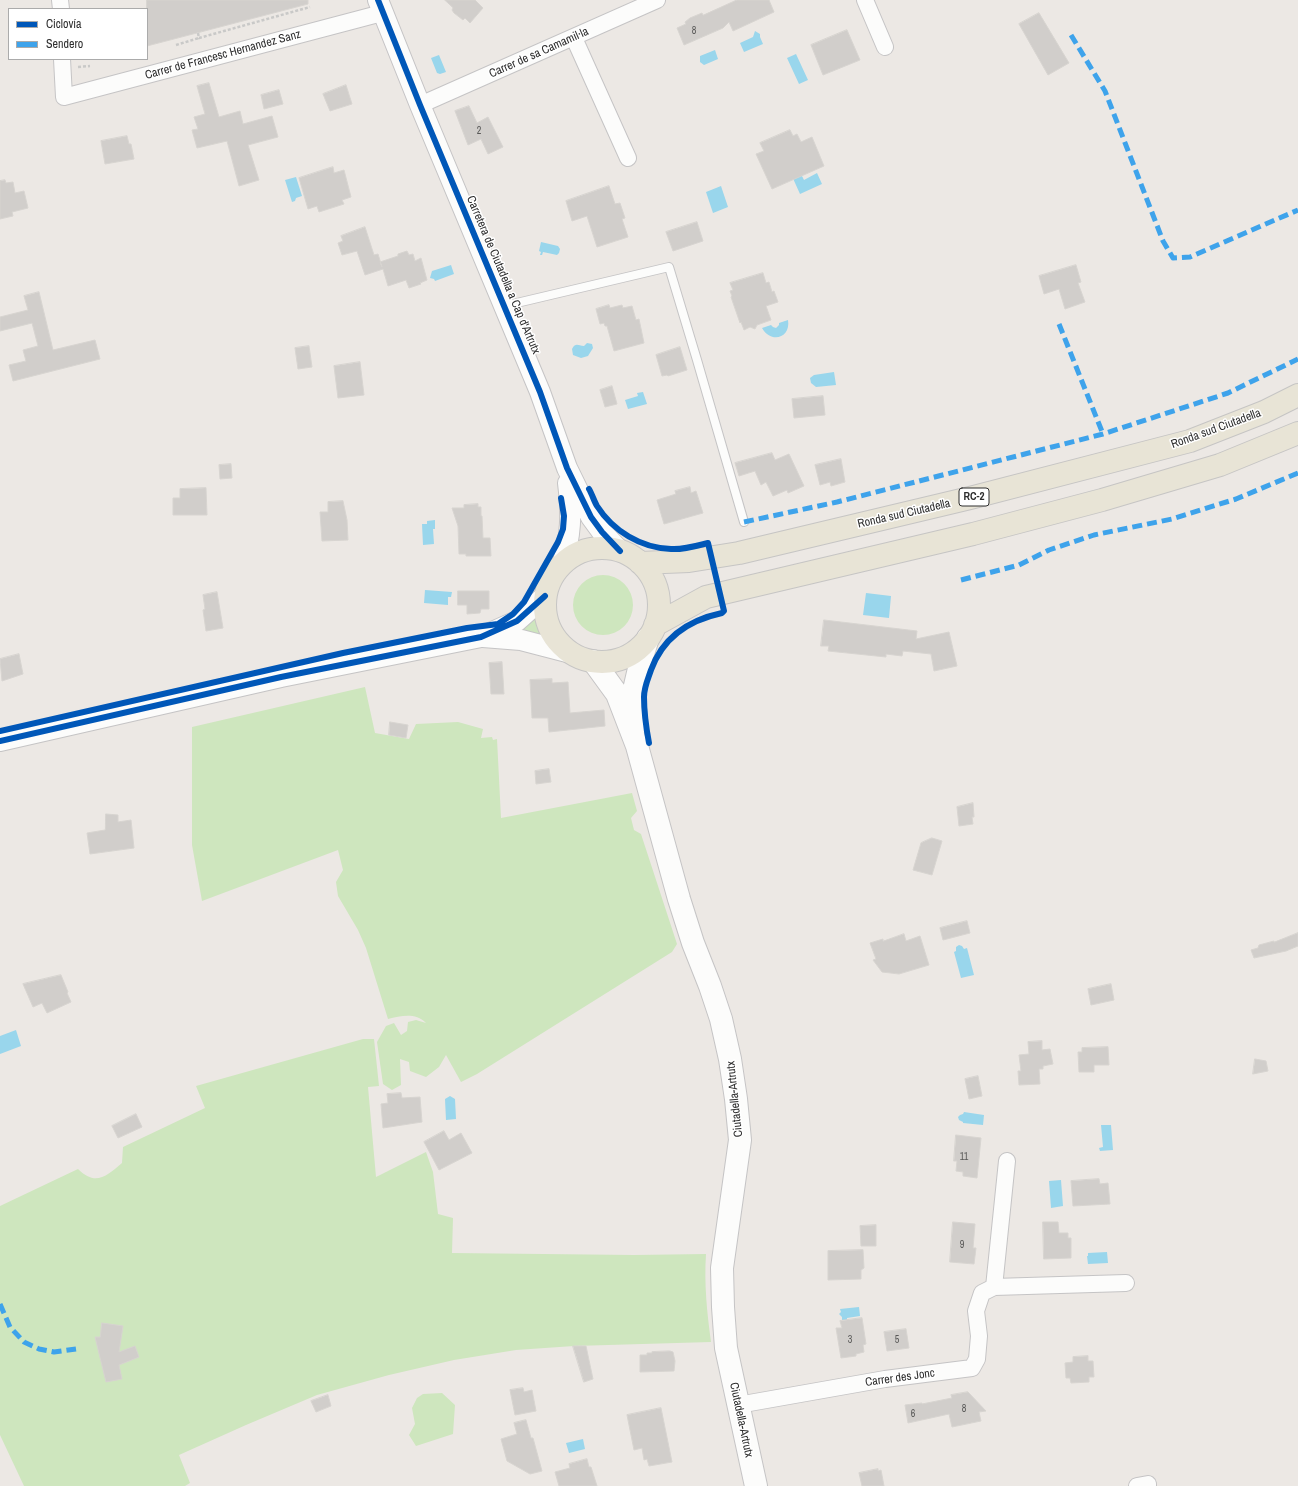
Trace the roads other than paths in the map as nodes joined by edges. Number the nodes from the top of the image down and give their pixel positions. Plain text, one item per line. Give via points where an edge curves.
1 (657, 0) edge
2 (865, 0) edge
3 (380, 7) edge
4 (574, 38) junction
5 (885, 47) dead end
6 (62, 60) edge
7 (420, 105) junction
8 (628, 158) dead end
9 (504, 306) junction
10 (1298, 395) edge
11 (1298, 433) edge
12 (567, 468) junction
13 (744, 522) dead end
14 (620, 552) junction
15 (640, 563) junction
16 (562, 565) junction
17 (546, 596) junction
18 (652, 631) junction
19 (481, 636) junction
20 (571, 653) junction
21 (593, 661) junction
22 (0, 741) edge
23 (637, 746) junction
24 (1006, 1161) dead end
25 (1126, 1283) dead end
26 (994, 1287) junction
27 (738, 1405) junction
28 (756, 1486) edge

1 - 4 street, Carrer de sa Camamil·la
2 - 5 street
3 - 6 street, Carrer de Francesc Hernandez Sanz via 64,97
3 - 7 street, Carretera de Ciutadella a Cap d'Artrutx
4 - 7 street, Carrer de sa Camamil·la
4 - 8 street
7 - 9 street, Carretera de Ciutadella a Cap d'Artrutx
9 - 12 street, Carretera de Ciutadella a Cap d'Artrutx via 540,392
9 - 13 lane via 669,267
10 - 15 main road, Ronda sud Ciutadella / RC-2 via 1264,412 1190,441 977,496 739,553 689,561
11 - 18 main road via 1220,465 1102,500 973,534 706,597
12 - 14 street, Carretera de Ciutadella a Cap d'Artrutx via 591,516
12 - 16 street, Carretera de Ciutadella a Cap d'Artrutx via 571,520 570,536
14 - 15 main road
14 - 16 main road via 593,549 576,554
15 - 18 main road via 651,576 657,592 659,608
16 - 17 main road via 551,579
17 - 19 street via 516,621
17 - 20 main road via 545,612 550,628 559,642
18 - 21 main road via 638,649 624,657 609,661
18 - 23 main road, Ciutadella-Artrutx via 641,660 634,690
19 - 20 street via 521,640
19 - 22 street via 281,677
20 - 21 main road
21 - 23 main road, Ciutadella-Artrutx via 617,694
23 - 27 main road, Ciutadella-Artrutx via 679,899 719,1012 730,1059 740,1140 722,1268 726,1348
24 - 26 street
25 - 26 street
26 - 27 street, Carrer des Jonc via 982,1293 976,1311 979,1336 977,1359 972,1368 885,1379
27 - 28 main road, Ciutadella-Artrutx

